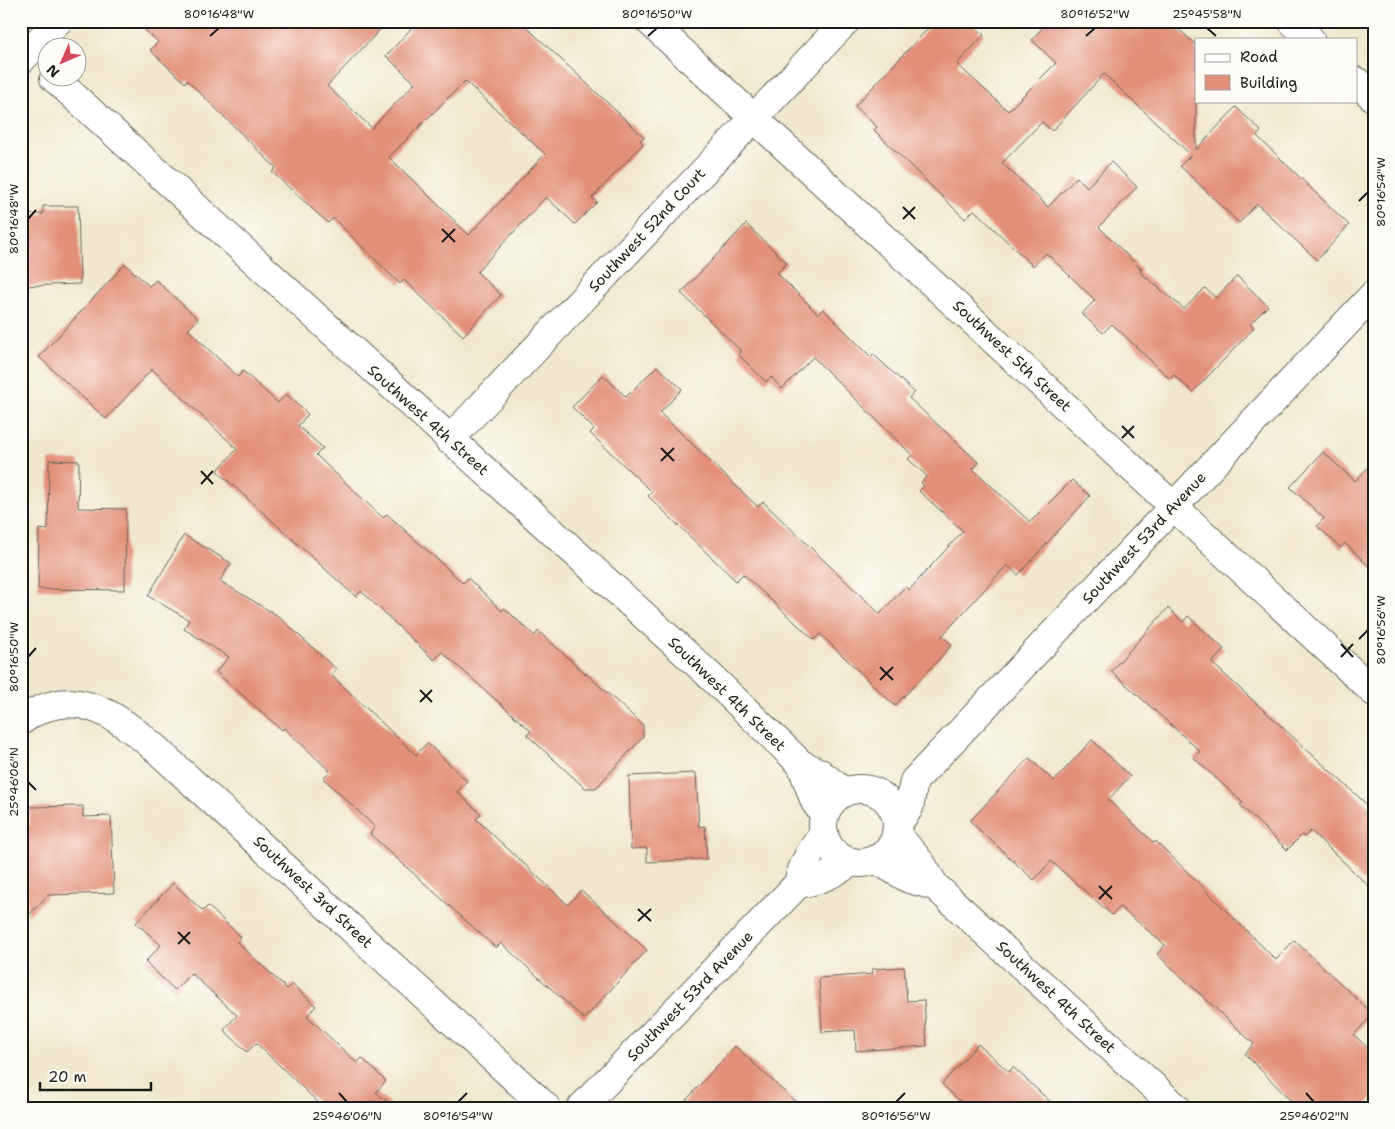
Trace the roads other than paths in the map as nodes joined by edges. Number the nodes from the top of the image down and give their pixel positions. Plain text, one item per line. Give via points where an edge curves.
1 (58, 21) edge
2 (649, 21) edge
3 (846, 21) edge
4 (1292, 21) edge
5 (1309, 38) edge
6 (23, 53) edge
7 (38, 64) edge
8 (1358, 83) edge
9 (65, 88) edge
10 (1374, 98) edge
11 (754, 117) junction
12 (1374, 294) edge
13 (449, 440) junction
14 (1174, 507) junction
15 (1374, 692) edge
16 (21, 720) edge
17 (801, 764) junction
18 (914, 781) junction
19 (844, 792) junction
20 (880, 795) junction
21 (825, 824) junction
22 (897, 829) junction
23 (864, 861) junction
24 (798, 884) junction
25 (935, 886) junction
26 (548, 1108) edge
27 (581, 1108) edge
28 (1177, 1108) edge

1 - 6 street
2 - 11 street, Southwest 5th Street
3 - 11 street, Southwest 52nd Court
4 - 5 street
6 - 7 street
8 - 10 street
9 - 13 street, Southwest 4th Street
11 - 13 street, Southwest 52nd Court
11 - 14 street, Southwest 5th Street
12 - 14 street, Southwest 53rd Avenue
13 - 17 street, Southwest 4th Street via 706,672
14 - 15 street, Southwest 5th Street
14 - 18 street, Southwest 53rd Avenue
16 - 26 street, Southwest 3rd Street via 45,706 63,702 102,711 126,724
17 - 19 street, Southwest 4th Street via 820,773
17 - 21 street, Southwest 4th Street
18 - 20 street via 897,782
18 - 22 street via 908,808
19 - 20 street via 868,790
19 - 21 street via 834,799
20 - 22 street, Southwest 4th Street via 892,808
21 - 23 street, Southwest 4th Street via 828,845 836,854
21 - 24 street, Southwest 53rd Avenue via 801,870
22 - 23 street via 890,848
22 - 25 street, Southwest 4th Street
23 - 24 street via 815,882
23 - 25 street, Southwest 4th Street
24 - 27 street, Southwest 53rd Avenue
25 - 28 street, Southwest 4th Street

